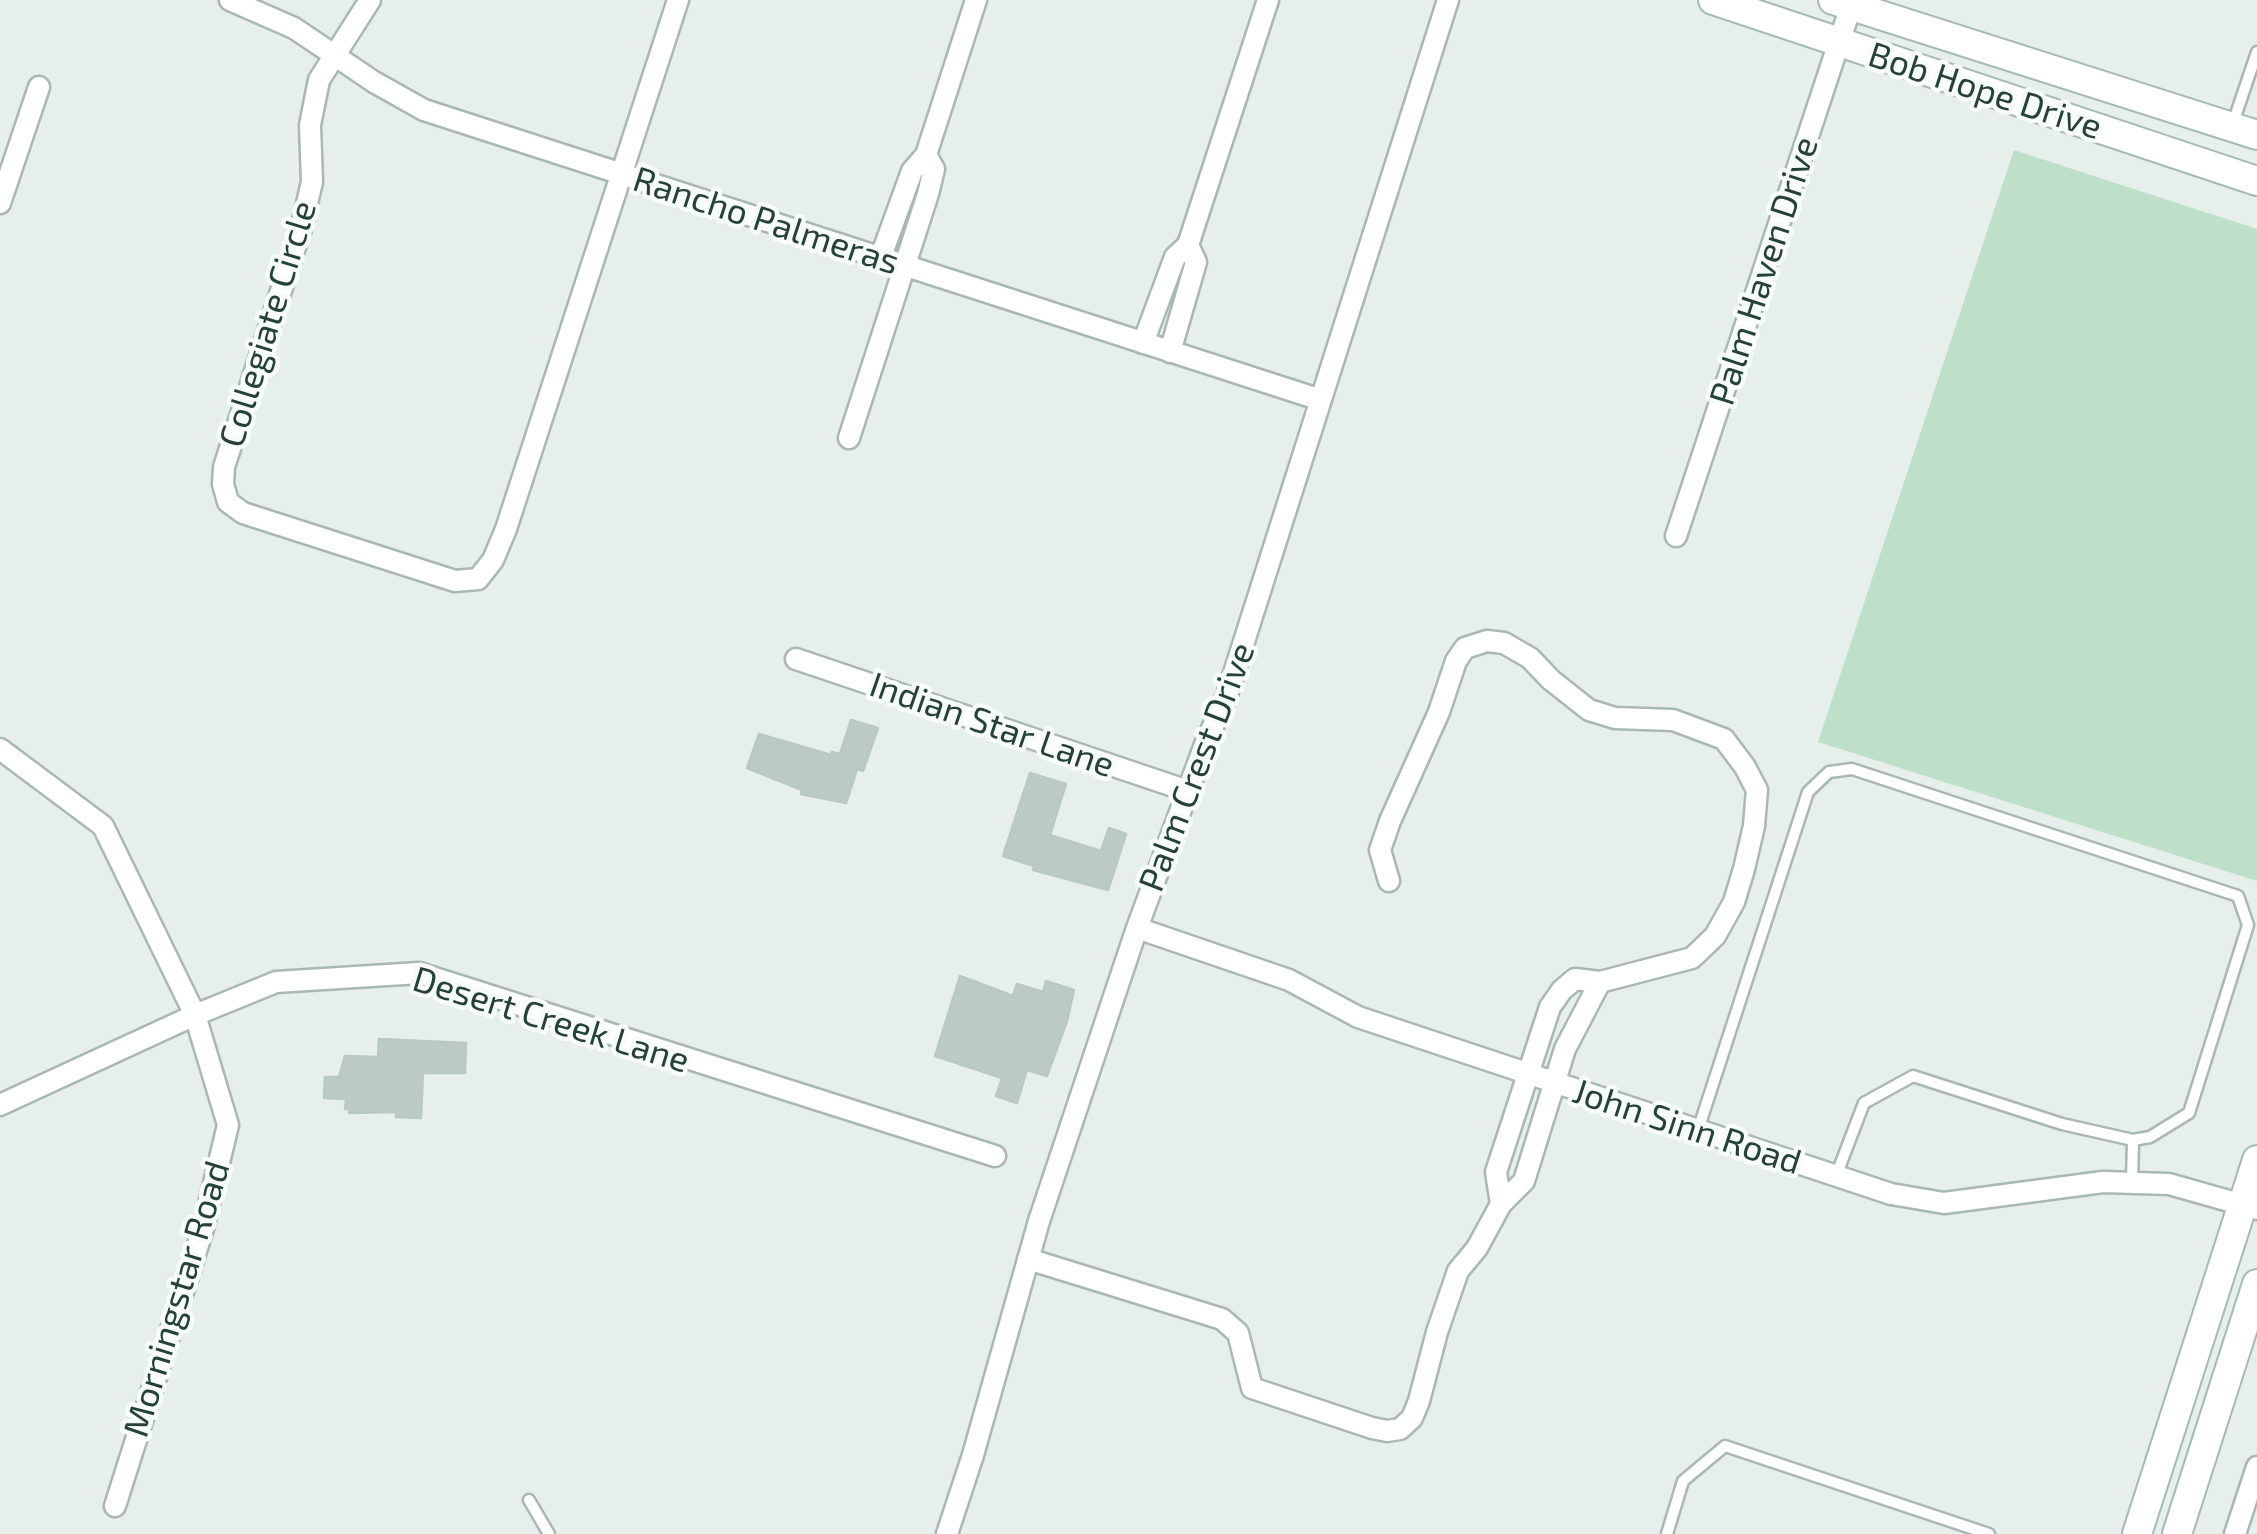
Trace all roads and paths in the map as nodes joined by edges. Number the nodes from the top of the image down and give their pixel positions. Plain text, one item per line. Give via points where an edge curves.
1 (230, 0) edge
2 (370, 0) edge
3 (678, 0) edge
4 (976, 0) edge
5 (1268, 0) edge
6 (1448, 0) edge
7 (1714, 0) edge
8 (1842, 3) edge
9 (1839, 44) junction
10 (2257, 52) edge
11 (333, 54) junction
12 (40, 87) dead end
13 (2244, 131) edge
14 (926, 155) junction
15 (622, 174) junction
16 (2257, 181) edge
17 (2, 194) edge
18 (902, 195) junction
19 (925, 202) junction
20 (1188, 245) junction
21 (880, 259) junction
22 (904, 266) junction
23 (1166, 282) junction
24 (1188, 289) junction
25 (1142, 343) junction
26 (1170, 352) junction
27 (1321, 400) junction
28 (849, 438) dead end
29 (1676, 536) dead end
30 (796, 659) dead end
31 (0, 749) edge
32 (1188, 791) junction
33 (1389, 881) dead end
34 (1137, 928) junction
35 (1600, 982) junction
36 (1549, 1010) junction
37 (196, 1015) junction
38 (1578, 1025) junction
39 (1528, 1074) junction
40 (1556, 1084) junction
41 (0, 1105) edge
42 (1698, 1131) junction
43 (2132, 1140) junction
44 (1503, 1152) junction
45 (995, 1156) dead end
46 (1531, 1160) junction
47 (2257, 1160) edge
48 (1836, 1176) junction
49 (2132, 1183) junction
50 (1501, 1204) junction
51 (2250, 1207) edge
52 (1028, 1259) junction
53 (2257, 1284) edge
54 (2257, 1467) edge
55 (529, 1500) dead end
56 (115, 1506) dead end
57 (549, 1534) edge
58 (947, 1534) edge
59 (1667, 1534) edge
60 (1989, 1534) edge
61 (2137, 1534) edge
62 (2178, 1534) edge
63 (2235, 1534) edge

1 - 11 street, Rancho Palmeras
2 - 11 street
3 - 15 street
4 - 14 street
5 - 20 street
6 - 27 street, Palm Crest Drive
7 - 9 main road, Bob Hope Drive
8 - 9 street, Palm Haven Drive
8 - 13 main road, Bob Hope Drive
9 - 16 main road, Bob Hope Drive
9 - 29 street, Palm Haven Drive
10 - 13 lane
11 - 15 street, Rancho Palmeras via 424,110
11 - 15 street, Collegiate Circle via 319,80 310,125 312,182 302,229 224,467 228,502 243,513 455,582 478,579 506,529
12 - 17 street
14 - 18 street
14 - 19 street via 934,169
15 - 21 street, Rancho Palmeras
18 - 19 street
18 - 21 street
19 - 22 street
20 - 23 street
20 - 24 street via 1196,262
21 - 22 street, Rancho Palmeras
22 - 25 street, Rancho Palmeras
22 - 28 street
23 - 24 street
23 - 25 street
24 - 26 street
25 - 26 street, Rancho Palmeras
26 - 27 street, Rancho Palmeras
27 - 32 street, Palm Crest Drive via 1228,695
30 - 32 street, Indian Star Lane
31 - 37 street, Morningstar Road via 103,826
32 - 34 street, Palm Crest Drive
33 - 35 street via 1380,850 1465,648 1504,644 1530,658 1588,710 1674,720 1724,739 1757,790 1734,902 1715,936 1692,958
34 - 39 street, John Sinn Road via 1288,980 1358,1018
34 - 52 street, Palm Crest Drive
35 - 36 street via 1575,979
35 - 38 street
36 - 38 lane
36 - 39 street
37 - 41 street, Desert Creek Lane
37 - 45 street, Desert Creek Lane via 276,982 420,974
37 - 56 street, Morningstar Road via 228,1125 203,1229
38 - 40 street
39 - 40 street, John Sinn Road
39 - 44 street
40 - 42 street, John Sinn Road
40 - 46 street
42 - 43 lane via 1808,792 1829,772 1852,769 2238,896 2248,924 2188,1113 2150,1137
42 - 48 street, John Sinn Road
43 - 48 lane via 1913,1076 1864,1103
43 - 49 lane
44 - 46 lane
44 - 50 street via 1496,1172
46 - 50 street via 1524,1182
47 - 51 main road
48 - 49 street, John Sinn Road via 1944,1203
49 - 51 street, John Sinn Road via 2169,1184
50 - 52 street via 1458,1271 1412,1418 1387,1431 1252,1388 1238,1333 1222,1319
51 - 61 main road
52 - 58 street, Palm Crest Drive
53 - 62 main road
54 - 63 street
55 - 57 lane
59 - 60 lane via 1684,1482 1726,1446

